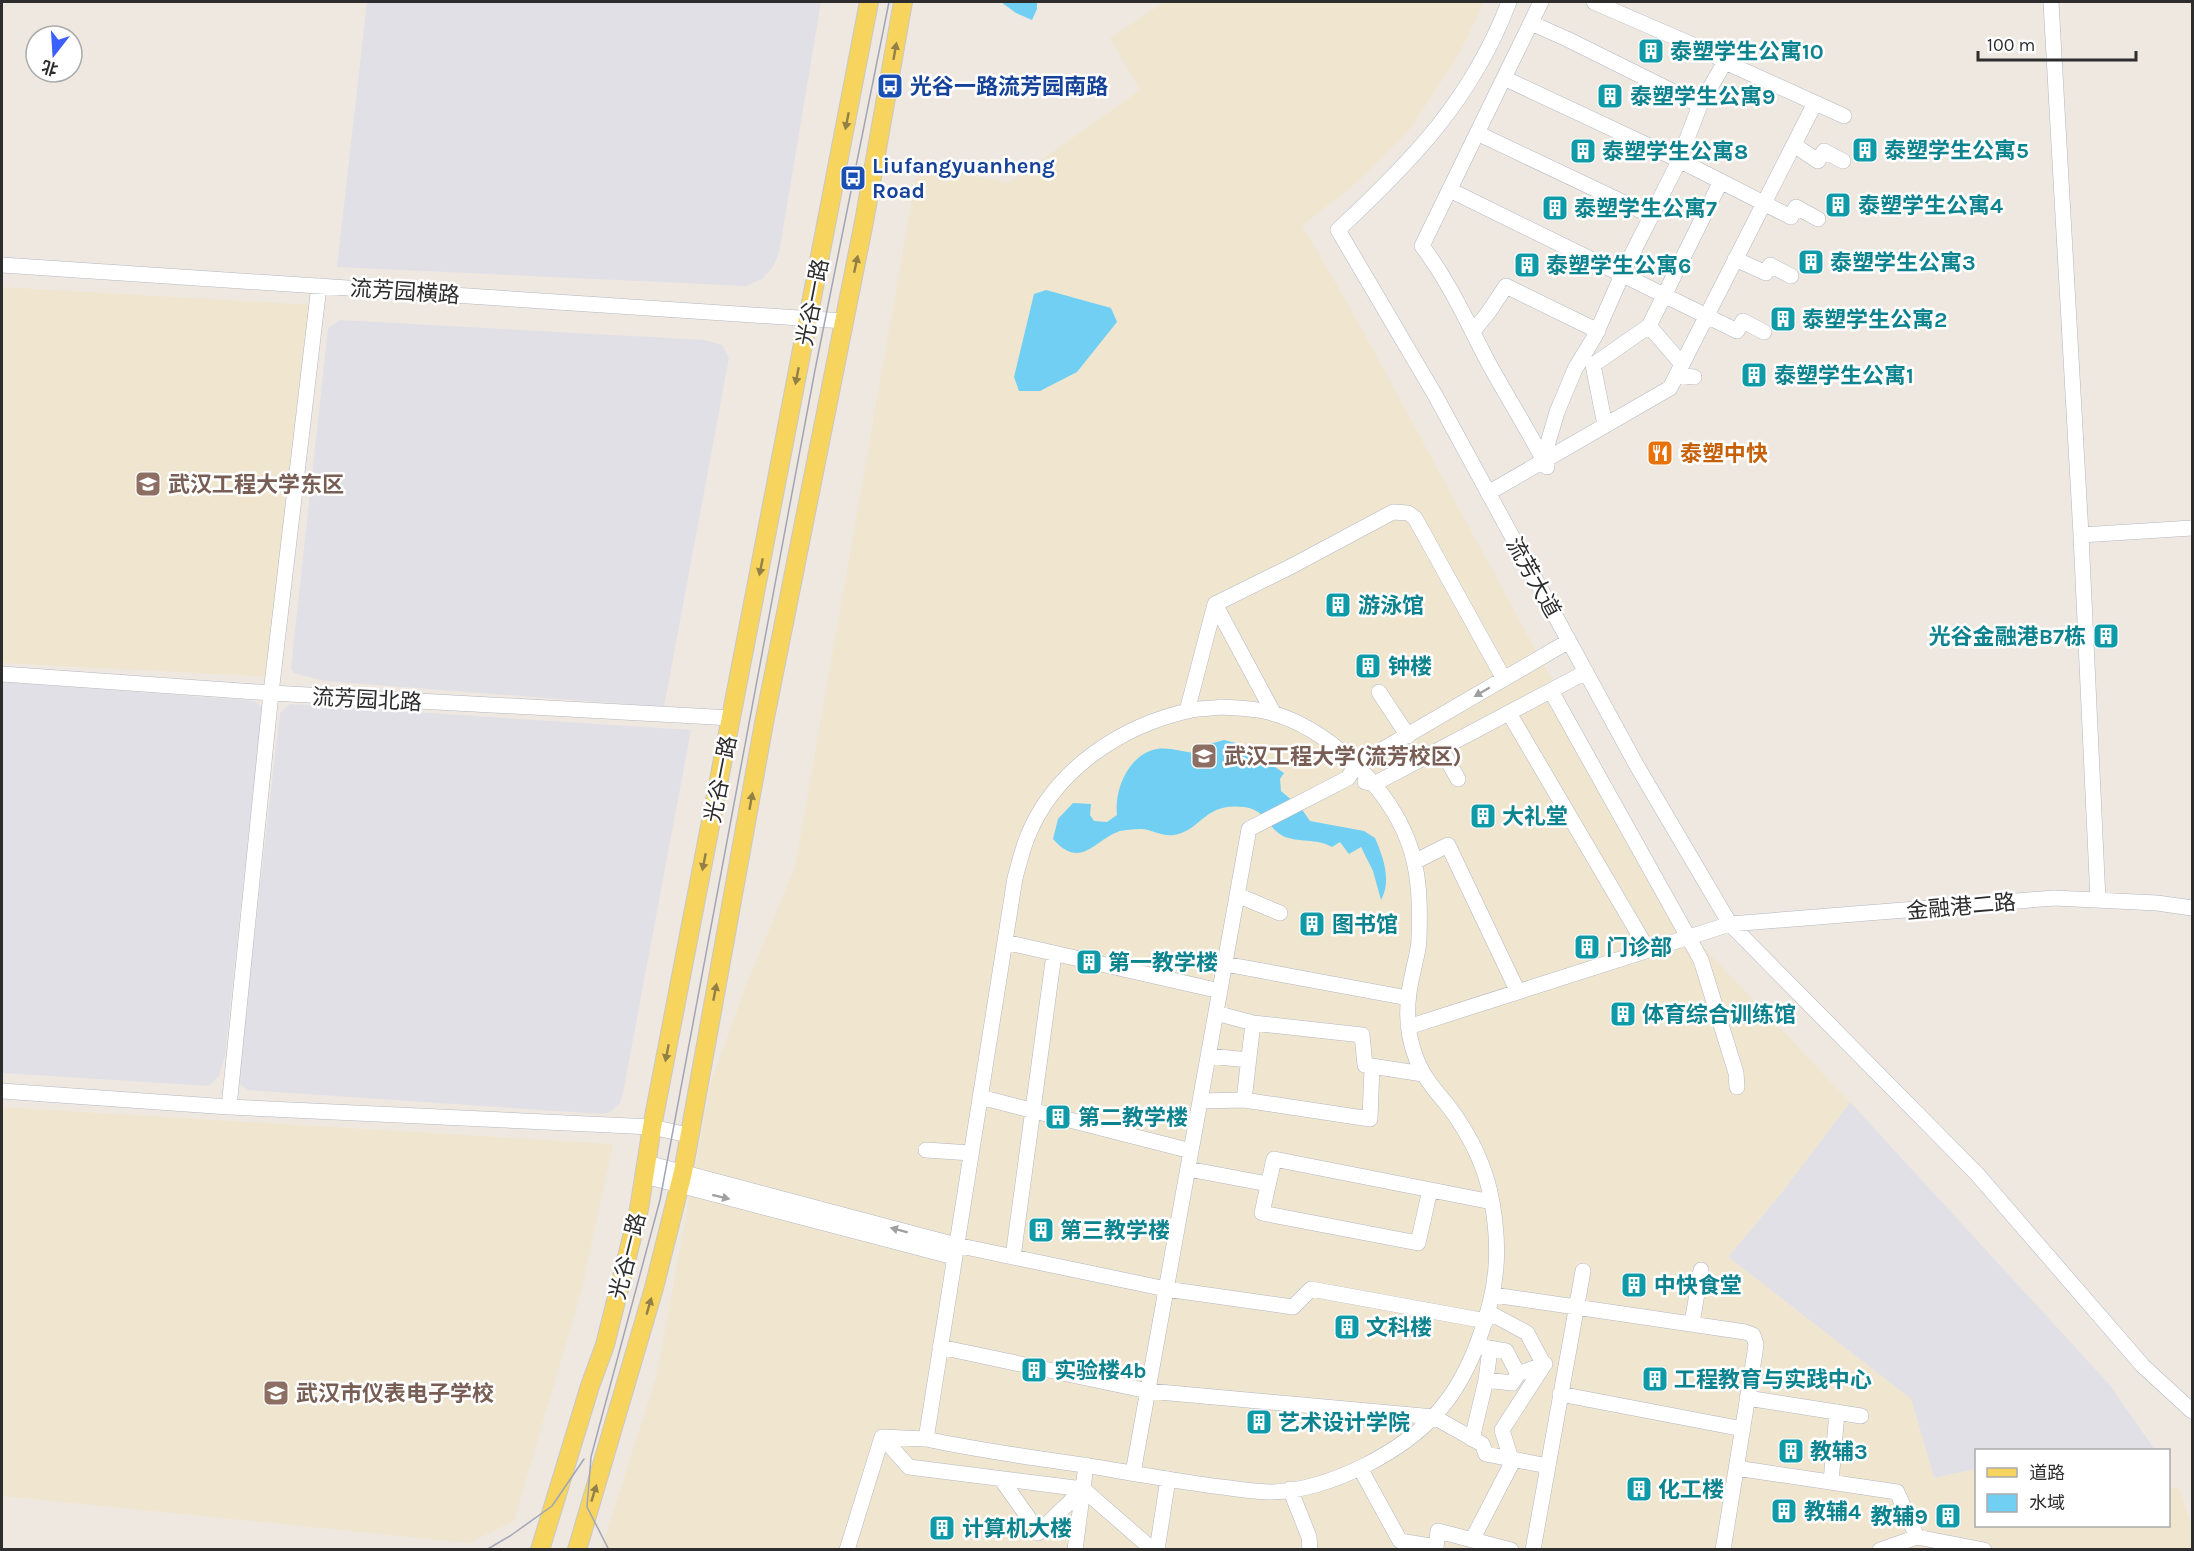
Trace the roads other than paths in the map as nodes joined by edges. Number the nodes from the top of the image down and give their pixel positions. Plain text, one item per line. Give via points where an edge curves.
1 (869, 2) edge
2 (903, 2) edge
3 (1509, 2) edge
4 (1541, 2) edge
5 (1594, 2) edge
6 (2051, 2) edge
7 (1531, 23) junction
8 (1725, 62) junction
9 (1504, 78) junction
10 (1815, 103) junction
11 (1700, 105) junction
12 (1844, 116) dead end
13 (1477, 133) junction
14 (1794, 145) junction
15 (1678, 160) junction
16 (1843, 161) dead end
17 (1721, 181) junction
18 (1450, 190) junction
19 (1764, 203) junction
20 (1652, 216) junction
21 (1818, 219) dead end
22 (1735, 259) junction
23 (2, 265) edge
24 (1623, 274) junction
25 (1791, 276) dead end
26 (319, 286) junction
27 (1664, 296) junction
28 (1706, 316) junction
29 (808, 318) junction
30 (844, 321) junction
31 (1649, 326) junction
32 (1474, 330) junction
33 (1598, 331) junction
34 (1764, 332) dead end
35 (1680, 369) junction
36 (1694, 377) dead end
37 (1605, 425) junction
38 (1545, 464) junction
39 (1488, 494) junction
40 (2193, 528) edge
41 (2081, 535) junction
42 (1215, 604) junction
43 (1569, 641) junction
44 (1586, 672) junction
45 (2, 674) edge
46 (1504, 679) junction
47 (1551, 691) junction
48 (1379, 692) dead end
49 (271, 693) junction
50 (1187, 711) junction
51 (1509, 713) junction
52 (1274, 714) junction
53 (732, 718) junction
54 (1408, 736) junction
55 (1441, 749) junction
56 (1352, 772) junction
57 (1458, 779) dead end
58 (1374, 784) junction
59 (1414, 862) junction
60 (1238, 896) junction
61 (2098, 900) junction
62 (2193, 908) edge
63 (1280, 913) dead end
64 (1730, 924) junction
65 (1688, 938) junction
66 (1005, 942) junction
67 (1648, 950) junction
68 (1054, 954) junction
69 (1225, 964) junction
70 (1220, 992) junction
71 (1518, 992) junction
72 (1408, 998) junction
73 (1216, 1012) junction
74 (1253, 1023) junction
75 (1408, 1027) junction
76 (1208, 1056) junction
77 (1249, 1060) junction
78 (1372, 1066) junction
79 (1423, 1074) junction
80 (1737, 1087) dead end
81 (2, 1091) edge
82 (980, 1097) junction
83 (1244, 1100) junction
84 (1200, 1101) junction
85 (228, 1107) junction
86 (1033, 1111) junction
87 (652, 1127) junction
88 (688, 1135) junction
89 (926, 1149) dead end
90 (1191, 1151) junction
91 (971, 1153) junction
92 (1188, 1169) junction
93 (646, 1170) junction
94 (681, 1179) junction
95 (1268, 1184) junction
96 (1430, 1190) junction
97 (1492, 1202) junction
98 (955, 1251) junction
99 (1014, 1257) junction
100 (1701, 1270) dead end
101 (1583, 1271) dead end
102 (1166, 1289) junction
103 (1494, 1295) junction
104 (1575, 1306) junction
105 (1487, 1317) junction
106 (1692, 1323) junction
107 (940, 1347) junction
108 (1484, 1347) junction
109 (1566, 1358) junction
110 (1544, 1365) junction
111 (1518, 1374) junction
112 (1486, 1380) junction
113 (1148, 1391) junction
114 (1560, 1394) junction
115 (1747, 1398) junction
116 (2193, 1411) edge
117 (1837, 1412) junction
118 (1861, 1416) dead end
119 (1434, 1417) junction
120 (1743, 1428) junction
121 (882, 1437) junction
122 (926, 1439) junction
123 (1472, 1439) junction
124 (1513, 1459) junction
125 (1086, 1465) junction
126 (1548, 1466) junction
127 (1360, 1468) junction
128 (1736, 1468) junction
129 (1133, 1473) junction
130 (1001, 1479) junction
131 (1168, 1479) junction
132 (1831, 1482) junction
133 (1083, 1489) junction
134 (1290, 1489) junction
135 (1028, 1517) dead end
136 (1038, 1533) dead end
137 (1917, 1537) junction
138 (1472, 1540) junction
139 (1413, 1546) edge
140 (540, 1550) edge
141 (577, 1550) edge
142 (847, 1550) edge
143 (1075, 1550) edge
144 (1155, 1550) edge
145 (1310, 1550) edge
146 (1511, 1550) edge
147 (1533, 1550) edge
148 (1723, 1550) edge
149 (1880, 1550) edge
150 (1984, 1550) edge

1 -> 29 main road, 光谷一路
30 -> 2 main road, 光谷一路
3 - 39 street, 流芳大道 via 1476,71 1434,132 1406,165 1338,230
4 - 7 street
5 - 8 street
6 - 41 street
7 - 9 street
7 - 11 street
8 - 10 street
8 - 11 street
9 - 13 street
9 - 15 street
10 - 12 street
10 - 14 street
11 - 15 street
13 - 18 street
13 - 20 street
14 - 16 street via 1818,160 1824,151
14 - 19 street
15 - 17 street
15 - 20 street
17 - 19 street
17 - 27 street
18 - 24 street
18 - 32 street via 1422,246 1445,277
19 - 21 street via 1791,217 1796,207
19 - 22 street
20 - 24 street
22 - 25 street via 1766,273 1770,265
22 - 28 street
23 - 26 street, 流芳园横路
24 - 27 street
24 - 33 street
26 - 29 street, 流芳园横路
26 - 49 street
27 - 28 street
27 - 31 street
28 - 34 street via 1737,331 1743,321
28 - 35 street
29 - 30 street, 流芳园横路
29 -> 53 main road, 光谷一路
88 -> 30 main road, 光谷一路
31 - 35 street
31 - 37 street via 1593,365
32 - 33 street via 1506,286
32 - 38 street
33 - 38 street via 1562,398
35 - 36 street
35 - 37 street via 1670,388
37 - 38 street
38 - 39 street
39 - 43 street, 流芳大道
40 - 41 street
41 - 61 street
42 - 46 street via 1295,571 1393,512 1408,513 1415,518
42 - 50 street
42 - 52 street
43 - 44 street, 流芳大道
43 - 46 street
44 - 47 street
44 - 64 street, 流芳大道
45 - 49 street, 流芳园北路
46 -> 54 street
47 - 51 street
47 - 65 street
48 - 54 street
49 - 53 street, 流芳园北路
49 - 85 street
50 - 52 street via 1220,707
50 - 66 street via 1146,724 1111,742 1084,760 1063,781 1027,837 1015,878
51 - 55 street
51 - 67 street
52 - 56 street via 1320,736
53 -> 87 main road, 光谷一路
54 - 56 street
55 - 57 street
55 - 58 street
56 - 58 street
56 - 60 street via 1249,829
58 - 59 street via 1399,822
59 - 71 street via 1448,845
59 - 72 street via 1419,939
60 - 63 street
60 - 69 street
61 - 62 street, 金融港二路
61 - 64 street, 金融港二路 via 2054,898
64 - 65 street, 金融港二路
64 - 116 street, 流芳大道 via 1977,1174 2143,1366
65 - 67 street, 金融港二路
65 - 80 street via 1701,960 1736,1072
66 - 68 street
66 - 82 street
67 - 71 street, 金融港二路
68 - 70 street
68 - 86 street
69 - 70 street
69 - 72 street
70 - 73 street
71 - 75 street, 金融港二路
72 - 75 street
73 - 74 street
73 - 76 street
74 - 77 street
74 - 78 street via 1362,1035 1365,1065
75 - 79 street
76 - 77 street
76 - 84 street
77 - 83 street
78 - 79 street
78 - 83 street via 1370,1119
79 - 97 street via 1470,1139
81 - 85 street
82 - 86 street
82 - 91 street
83 - 84 street
84 - 90 street
85 - 87 street
86 - 90 street
86 - 99 street
87 - 88 street
87 - 93 main road, 光谷一路
88 - 94 main road, 光谷一路
89 - 91 street
90 - 92 street
91 - 98 street
92 - 95 street
92 - 102 street
93 - 94 street
93 - 140 main road, 光谷一路 via 605,1345
94 - 98 street
141 -> 94 main road, 光谷一路 via 654,1288
95 - 96 street via 1274,1159
95 - 96 street via 1262,1213 1418,1243
96 - 97 street
97 - 103 street via 1497,1247
98 - 99 street
98 - 107 street
99 - 102 street
100 - 106 street
101 - 104 street
102 - 105 street via 1293,1307 1311,1289
102 - 113 street
103 - 104 street
103 - 105 street
104 - 106 street
104 - 109 street
105 - 108 street
105 - 110 street via 1527,1333
106 - 115 street via 1753,1335 1756,1344
107 - 113 street
107 - 122 street
108 - 111 street via 1506,1351
108 - 112 street
108 - 119 street
109 - 110 street
109 - 114 street
110 - 111 street
110 - 124 street via 1502,1430
111 - 112 street via 1512,1383
112 - 123 street
113 - 119 street
113 - 129 street
114 - 120 street
114 - 126 street
115 - 117 street
115 - 120 street
117 - 118 street
117 - 132 street
119 - 123 street
119 - 127 street via 1387,1454
120 - 128 street
121 - 122 street
121 - 130 street via 909,1467
121 - 142 street
122 - 125 street
123 - 124 street via 1482,1444 1486,1454
124 - 126 street
124 - 138 street
125 - 129 street
125 - 133 street
126 - 147 street
127 - 134 street
127 - 139 street via 1400,1541
128 - 132 street
128 - 148 street
129 - 131 street
130 - 133 street
130 - 135 street
131 - 134 street via 1253,1491
131 - 144 street
132 - 137 street via 1897,1492
133 - 136 street
133 - 143 street
133 - 144 street
134 - 145 street via 1309,1537
137 - 149 street
137 - 150 street
138 - 139 street via 1438,1531 1436,1547
138 - 146 street

